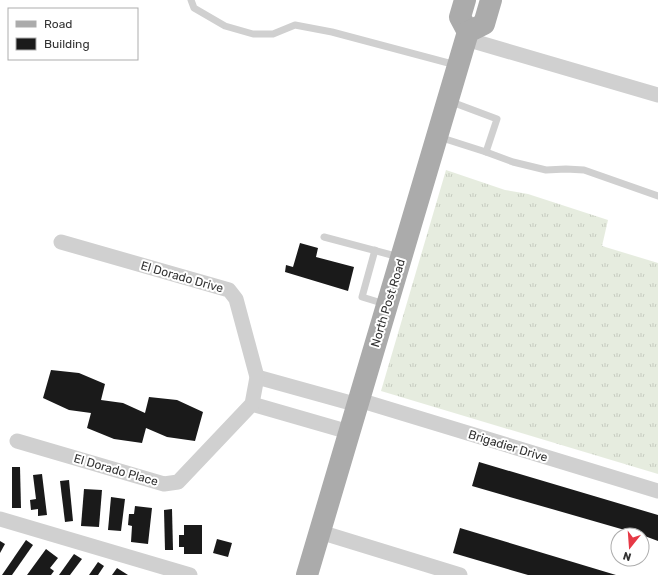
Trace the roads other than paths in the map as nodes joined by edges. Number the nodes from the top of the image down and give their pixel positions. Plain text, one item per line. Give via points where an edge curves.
1 (191, 0) edge
2 (465, 0) edge
3 (491, 0) edge
4 (467, 35) junction
5 (458, 66) junction
6 (658, 95) edge
7 (448, 101) junction
8 (437, 136) junction
9 (486, 152) junction
10 (658, 196) edge
11 (324, 237) dead end
12 (61, 242) dead end
13 (375, 250) junction
14 (401, 258) junction
15 (387, 305) junction
16 (257, 377) junction
17 (358, 402) junction
18 (252, 404) junction
19 (349, 432) junction
20 (17, 440) dead end
21 (658, 491) edge
22 (0, 519) edge
23 (320, 532) junction
24 (190, 575) edge
25 (307, 575) edge
26 (460, 575) edge

1 - 5 lane via 194,8 225,26 253,34 273,34 295,25 332,32
2 - 4 main road via 460,17
3 - 4 main road via 484,24
4 - 5 main road, North Post Road
4 - 6 street
5 - 7 main road, North Post Road
7 - 8 main road, North Post Road
7 - 9 lane via 497,119
8 - 9 lane
8 - 14 main road, North Post Road
9 - 10 lane via 546,170 584,170
11 - 13 lane
12 - 16 street, El Dorado Drive via 229,290 236,299
13 - 14 lane
13 - 15 lane via 362,297
14 - 15 main road, North Post Road
15 - 17 main road, North Post Road
16 - 17 street
16 - 18 street
17 - 19 main road, North Post Road
17 - 21 street, Brigadier Drive
18 - 19 street
18 - 20 street, El Dorado Place via 178,482 170,484
19 - 23 main road, North Post Road
22 - 24 street
23 - 25 main road, North Post Road
23 - 26 street

